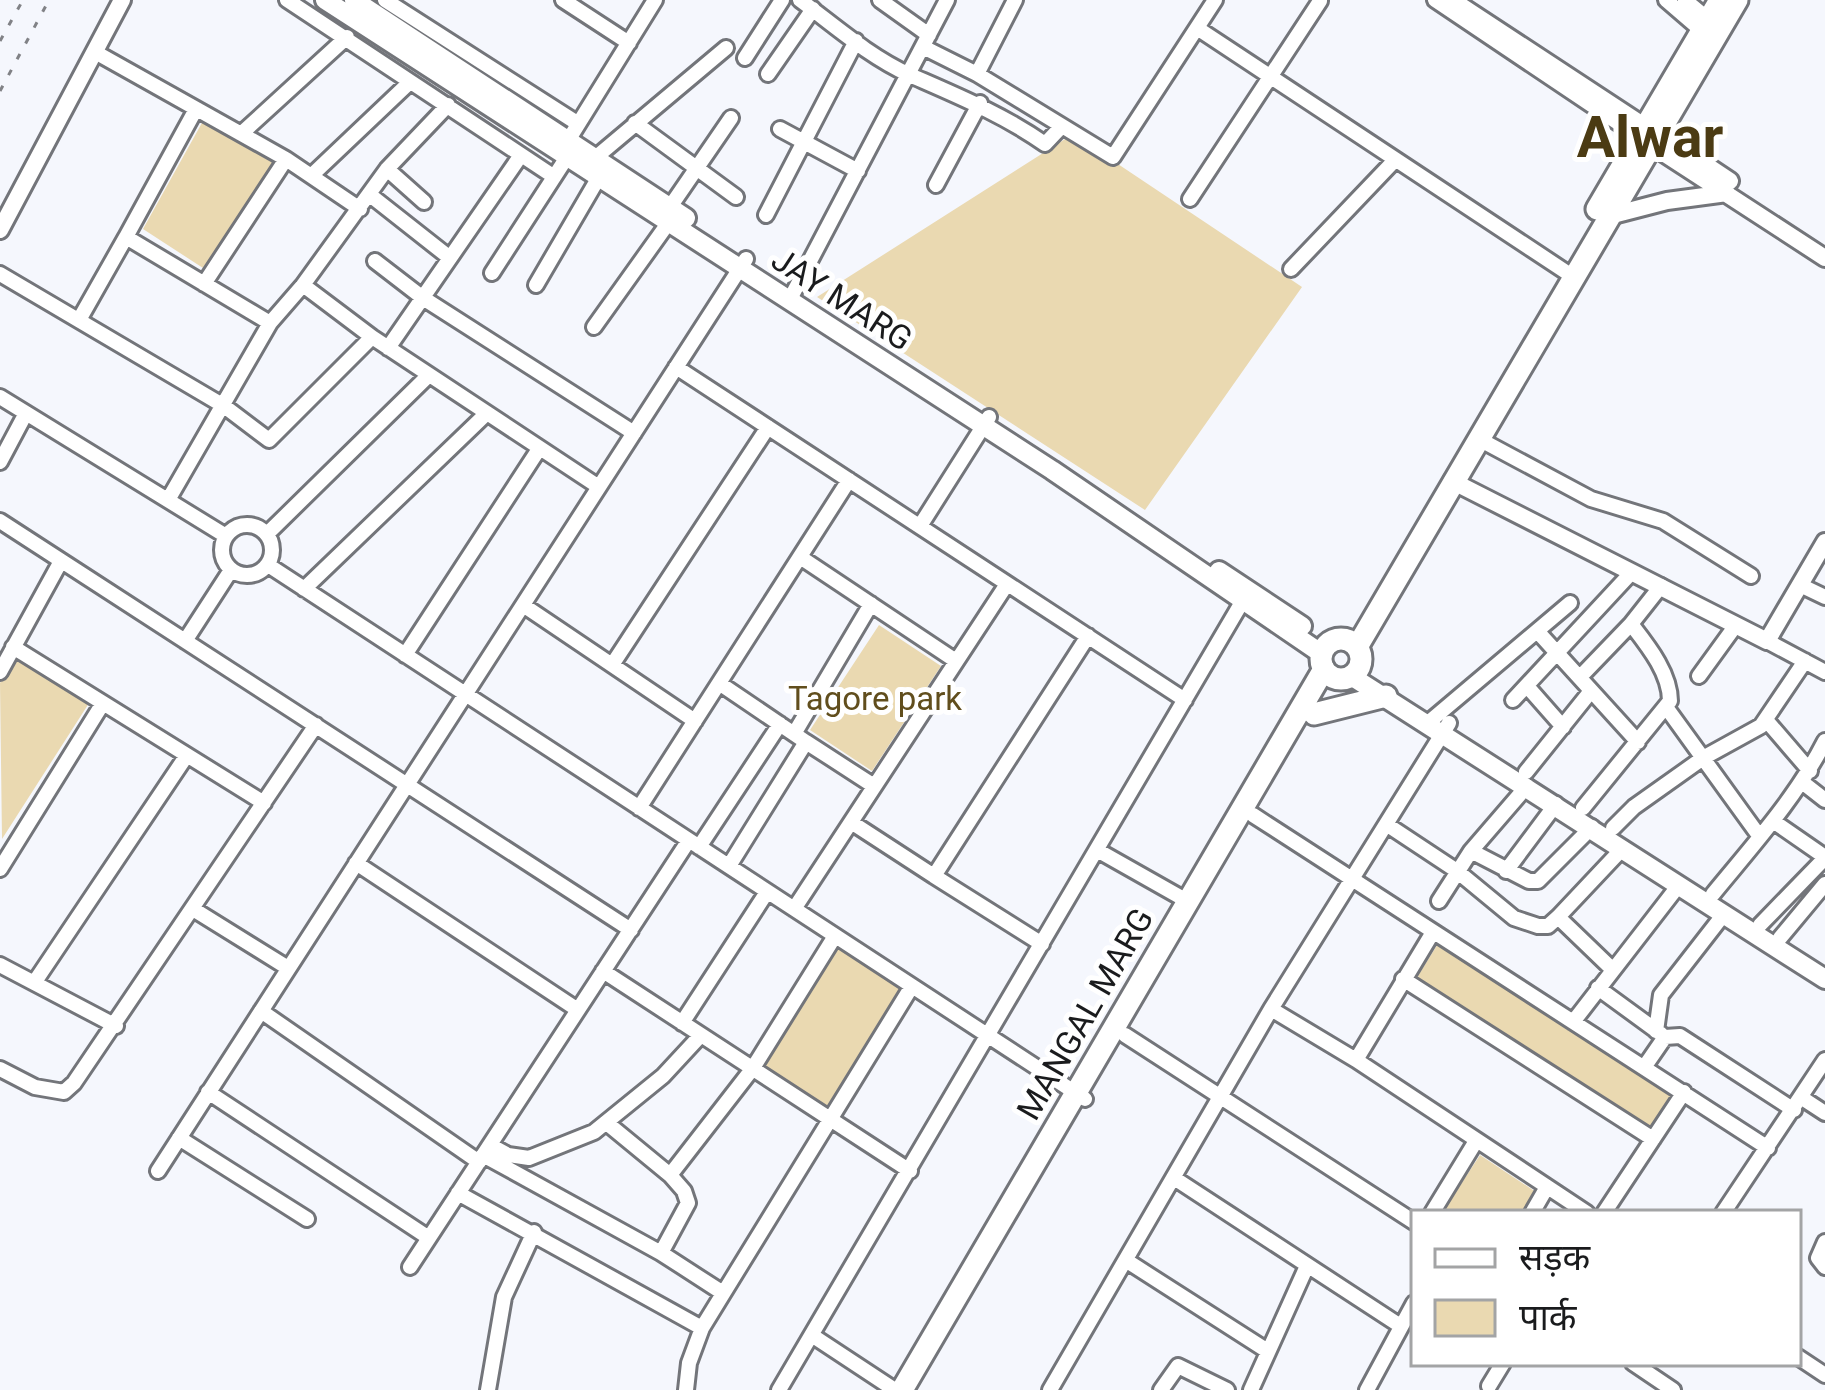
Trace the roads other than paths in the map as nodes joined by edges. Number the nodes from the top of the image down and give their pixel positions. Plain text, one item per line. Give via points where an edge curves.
1 (122, 0) edge
2 (287, 0) edge
3 (325, 0) edge
4 (354, 0) edge
5 (385, 0) edge
6 (563, 0) edge
7 (655, 0) edge
8 (782, 0) edge
9 (880, 0) edge
10 (947, 0) edge
11 (1015, 0) edge
12 (1215, 0) edge
13 (1435, 0) edge
14 (1454, 0) edge
15 (1666, 0) edge
16 (1685, 0) edge
17 (1737, 0) edge
18 (1320, 1) edge
19 (806, 5) edge
20 (1710, 17) edge
21 (1197, 28) junction
22 (347, 37) junction
23 (856, 41) junction
24 (926, 41) junction
25 (628, 43) junction
26 (726, 49) dead end
27 (95, 52) junction
28 (745, 58) dead end
29 (1551, 71) junction
30 (768, 74) dead end
31 (909, 74) junction
32 (977, 74) junction
33 (1269, 78) junction
34 (410, 82) junction
35 (980, 104) junction
36 (448, 105) junction
37 (196, 109) junction
38 (731, 118) dead end
39 (635, 123) junction
40 (1062, 126) junction
41 (780, 129) dead end
42 (242, 133) junction
43 (1649, 136) junction
44 (564, 139) junction
45 (804, 142) junction
46 (521, 155) junction
47 (286, 160) junction
48 (1395, 160) junction
49 (597, 167) junction
50 (387, 169) junction
51 (698, 169) junction
52 (858, 171) junction
53 (312, 175) junction
54 (554, 176) junction
55 (936, 184) dead end
56 (1728, 193) junction
57 (370, 195) junction
58 (736, 197) dead end
59 (1190, 199) dead end
60 (424, 202) dead end
61 (360, 208) junction
62 (669, 214) junction
63 (766, 215) dead end
64 (1610, 216) junction
65 (0, 230) edge
66 (126, 237) junction
67 (1825, 245) edge
68 (450, 258) junction
69 (1825, 258) edge
70 (375, 261) dead end
71 (743, 264) junction
72 (1291, 269) dead end
73 (492, 273) dead end
74 (1568, 273) junction
75 (0, 274) edge
76 (204, 284) junction
77 (303, 285) junction
78 (536, 285) dead end
79 (791, 296) junction
80 (423, 298) junction
81 (79, 320) junction
82 (270, 323) junction
83 (594, 327) dead end
84 (372, 337) junction
85 (388, 348) junction
86 (676, 367) junction
87 (429, 376) junction
88 (0, 397) edge
89 (224, 406) junction
90 (26, 413) junction
91 (486, 414) junction
92 (986, 422) junction
93 (768, 427) junction
94 (634, 433) junction
95 (1477, 438) junction
96 (539, 449) junction
97 (0, 462) edge
98 (849, 480) junction
99 (1452, 481) junction
100 (598, 487) junction
101 (168, 500) junction
102 (0, 520) edge
103 (920, 526) junction
104 (267, 534) junction
105 (226, 536) junction
106 (1825, 542) edge
107 (800, 557) junction
108 (62, 561) junction
109 (268, 565) junction
110 (231, 570) junction
111 (1632, 572) junction
112 (1751, 576) dead end
113 (1007, 584) junction
114 (1799, 585) junction
115 (1661, 586) junction
116 (304, 590) junction
117 (1825, 597) edge
118 (1242, 602) junction
119 (1570, 603) dead end
120 (871, 604) junction
121 (523, 605) junction
122 (1631, 624) junction
123 (1736, 625) junction
124 (1538, 632) junction
125 (1088, 636) junction
126 (1767, 640) junction
127 (185, 641) junction
128 (13, 647) junction
129 (1557, 654) junction
130 (405, 655) junction
131 (1341, 659) junction
132 (1805, 661) junction
133 (956, 662) junction
134 (612, 665) junction
135 (0, 672) edge
136 (1825, 672) edge
137 (1699, 676) dead end
138 (1580, 677) junction
139 (719, 683) junction
140 (1527, 686) junction
141 (1591, 691) junction
142 (465, 694) junction
143 (1386, 696) junction
144 (1185, 700) junction
145 (1513, 700) dead end
146 (103, 703) junction
147 (1666, 707) junction
148 (1314, 714) junction
149 (695, 721) junction
150 (1766, 721) junction
151 (1439, 723) junction
152 (780, 724) junction
153 (316, 725) junction
154 (1563, 727) junction
155 (800, 738) junction
156 (1825, 741) edge
157 (1638, 742) junction
158 (187, 754) junction
159 (1703, 758) junction
160 (1806, 777) junction
161 (1527, 779) junction
162 (407, 784) junction
163 (874, 786) junction
164 (1825, 800) edge
165 (264, 802) junction
166 (1556, 804) junction
167 (639, 808) junction
168 (1583, 808) junction
169 (1253, 815) junction
170 (1773, 821) junction
171 (851, 822) junction
172 (1386, 824) junction
173 (1592, 827) junction
174 (1613, 828) junction
175 (1760, 837) junction
176 (694, 843) junction
177 (1623, 848) junction
178 (1097, 850) junction
179 (1471, 851) junction
180 (1825, 857) edge
181 (2, 863) edge
182 (356, 863) junction
183 (729, 866) junction
184 (1507, 871) junction
185 (1457, 872) junction
186 (934, 876) junction
187 (1351, 878) junction
188 (1825, 884) edge
189 (1679, 885) junction
190 (767, 892) junction
191 (1713, 894) junction
192 (1439, 901) dead end
193 (1194, 905) junction
194 (193, 909) junction
195 (794, 909) junction
196 (1724, 914) junction
197 (1558, 917) junction
198 (1760, 925) junction
199 (631, 930) junction
200 (1433, 932) junction
201 (835, 936) junction
202 (1780, 938) junction
203 (1042, 944) junction
204 (0, 965) edge
205 (288, 968) junction
206 (1825, 968) edge
207 (1612, 969) junction
208 (603, 971) junction
209 (1403, 979) junction
210 (1825, 980) edge
211 (34, 983) junction
212 (912, 986) junction
213 (1598, 988) junction
214 (1271, 1009) junction
215 (261, 1010) junction
216 (578, 1010) junction
217 (1573, 1022) junction
218 (682, 1023) junction
219 (116, 1026) junction
220 (1661, 1034) junction
221 (700, 1035) junction
222 (1124, 1035) junction
223 (988, 1036) junction
224 (1356, 1060) junction
225 (1825, 1060) edge
226 (1645, 1066) junction
227 (0, 1069) edge
228 (753, 1069) junction
229 (208, 1092) junction
230 (1684, 1092) junction
231 (1081, 1096) junction
232 (1221, 1096) junction
233 (1798, 1104) junction
234 (1825, 1113) edge
235 (831, 1118) junction
236 (608, 1124) junction
237 (179, 1138) junction
238 (1653, 1139) junction
239 (1476, 1141) junction
240 (1768, 1148) junction
241 (484, 1154) junction
242 (158, 1171) dead end
243 (910, 1171) junction
244 (670, 1175) junction
245 (1174, 1178) junction
246 (1546, 1187) junction
247 (458, 1193) junction
248 (1434, 1210) edge
249 (1534, 1210) edge
250 (1582, 1210) edge
251 (1606, 1210) edge
252 (1725, 1210) edge
253 (307, 1219) dead end
254 (1411, 1220) edge
255 (534, 1232) junction
256 (429, 1238) junction
257 (1825, 1243) edge
258 (661, 1252) junction
259 (1127, 1262) junction
260 (1307, 1266) junction
261 (410, 1267) dead end
262 (1825, 1267) edge
263 (723, 1293) junction
264 (1411, 1308) edge
265 (1400, 1325) junction
266 (701, 1328) junction
267 (813, 1336) junction
268 (1266, 1350) junction
269 (1637, 1366) edge
270 (488, 1390) edge
271 (686, 1390) edge
272 (779, 1390) edge
273 (899, 1390) edge
274 (916, 1390) edge
275 (1050, 1390) edge
276 (1161, 1390) edge
277 (1227, 1390) edge
278 (1251, 1390) edge
279 (1367, 1390) edge
280 (1673, 1390) edge

1 - 27 street
2 - 22 street
3 - 44 main road, JAY MARG
4 - 44 main road, JAY MARG
5 - 44 street
6 - 25 street
7 - 25 street
8 - 28 street
9 - 24 street
10 - 24 street
11 - 32 street
12 - 21 street
13 - 29 street
14 - 29 street
15 - 20 street
16 - 20 street
17 - 43 main road, MANGAL MARG
18 - 33 street
19 - 23 street
19 - 30 street
20 - 43 main road, MANGAL MARG
21 - 33 street
21 - 40 street via 1113,157
22 - 34 street
22 - 42 street
23 - 31 street
23 - 45 street
24 - 31 street
24 - 32 street
25 - 44 street
26 - 39 street
27 - 37 street
27 - 65 street
29 - 43 street
31 - 35 street
31 - 52 street
32 - 40 street
33 - 48 street
33 - 59 street
34 - 36 street
34 - 53 street
35 - 40 street via 1045,144
35 - 55 street
36 - 46 street
36 - 50 street
37 - 42 street
37 - 66 street
38 - 51 street
39 - 49 street
39 - 51 street
41 - 45 street
42 - 47 street
43 - 56 street
43 - 64 main road, MANGAL MARG
43 - 67 street
43 - 74 main road, MANGAL MARG
44 - 49 main road, JAY MARG
44 - 54 street
45 - 52 street
45 - 63 street
46 - 54 street
46 - 68 street
47 - 53 street
47 - 76 street
48 - 72 street
48 - 74 street
49 - 62 main road, JAY MARG
49 - 78 street
50 - 57 street
50 - 60 street
51 - 58 street
51 - 62 street
52 - 79 street
53 - 61 street
54 - 73 street
56 - 64 street
56 - 69 street
57 - 61 street
57 - 68 street
61 - 77 street
62 - 71 main road, JAY MARG
62 - 83 street
64 - 74 main road, MANGAL MARG
66 - 76 street
66 - 81 street
68 - 80 street
70 - 80 street
71 - 79 main road, JAY MARG
71 - 86 street
74 - 95 main road, MANGAL MARG
74 - 131 main road, MANGAL MARG
75 - 81 street
76 - 82 street
77 - 82 street
77 - 84 street
79 - 92 main road, JAY MARG
80 - 85 street
80 - 94 street
81 - 89 street
82 - 89 street
84 - 85 street
84 - 89 street via 269,440
85 - 87 street
86 - 93 street
86 - 94 street
87 - 91 street
87 - 104 street
88 - 90 street
89 - 101 street
90 - 97 street
90 - 101 street
91 - 96 street
91 - 116 street
92 - 103 street
92 - 118 main road, JAY MARG
92 - 131 main road, JAY MARG
93 - 98 street
93 - 134 street
94 - 100 street
95 - 99 main road, MANGAL MARG
95 - 112 street via 1601,504 1670,525
96 - 100 street
96 - 130 street
98 - 103 street
98 - 107 street
99 - 111 street
99 - 131 main road, MANGAL MARG
100 - 121 street
101 - 105 street
102 - 108 street
103 - 113 street
104 - 105 street via 250,525
104 - 109 street
105 - 110 street via 221,550
106 - 114 street
107 - 120 street
107 - 139 street
108 - 127 street
108 - 128 street
109 - 110 street via 254,574
109 - 116 street
110 - 127 street
111 - 115 street
111 - 129 street
113 - 125 street
113 - 133 street
114 - 117 street
114 - 126 street
115 - 122 street
115 - 123 street
116 - 130 street
118 - 131 main road, JAY MARG
118 - 144 street
119 - 124 street
120 - 133 street
120 - 155 street
121 - 134 street
121 - 142 street
122 - 138 street
122 - 147 street via 1667,681
123 - 126 street
123 - 137 street
124 - 129 street
124 - 151 street
125 - 144 street
125 - 186 street
126 - 132 street
127 - 153 street
128 - 135 street
128 - 146 street
129 - 138 street
129 - 140 street
130 - 142 street
131 - 143 main road
131 - 148 main road, MANGAL MARG
131 - 151 main road
131 - 193 main road, MANGAL MARG
132 - 136 street
132 - 150 street
133 - 163 street
134 - 149 street
138 - 141 street
139 - 149 street
139 - 152 street
140 - 145 street
140 - 154 street
141 - 154 street
141 - 157 street
142 - 162 street
142 - 167 street
143 - 148 main road
143 - 151 main road
144 - 178 street
146 - 158 street
146 - 181 street
147 - 157 street
147 - 159 street
148 - 169 main road, MANGAL MARG
149 - 167 street
150 - 159 street
150 - 160 street
151 - 161 main road
151 - 172 street
152 - 155 street
152 - 176 street
153 - 162 street
153 - 165 street
154 - 161 street
155 - 163 street
155 - 183 street
156 - 160 street
157 - 168 street
158 - 165 street
158 - 211 street
159 - 174 street
159 - 175 street
160 - 164 street
160 - 170 street
161 - 166 main road
161 - 168 main road
161 - 179 street
162 - 182 street
162 - 199 street
163 - 171 street
165 - 194 street
166 - 173 main road
166 - 184 street
167 - 176 street
168 - 174 main road
169 - 187 street
169 - 193 main road, MANGAL MARG
170 - 175 street
170 - 180 street
171 - 186 street
171 - 195 street
172 - 185 street
172 - 187 street
173 - 177 main road
173 - 184 street via 1538,881
174 - 191 main road
175 - 191 street
176 - 183 street
176 - 199 street
177 - 189 main road
177 - 197 street
178 - 193 street
178 - 203 street
179 - 184 street
179 - 185 street
180 - 198 street
182 - 205 street
182 - 216 street
183 - 190 street
185 - 192 street
185 - 197 street via 1514,918 1548,926
186 - 203 street
187 - 200 street
187 - 214 street
188 - 202 street
189 - 196 main road
189 - 207 street
190 - 195 street
190 - 218 street
191 - 198 main road
193 - 222 main road, MANGAL MARG
193 - 231 main road, MANGAL MARG
194 - 205 street
194 - 219 street
195 - 201 street
196 - 210 main road
196 - 220 street via 1661,995
197 - 207 street
198 - 202 main road
199 - 208 street
200 - 209 street
200 - 217 street
201 - 212 street
201 - 228 street
202 - 206 main road
203 - 223 street
204 - 211 street
205 - 215 street
207 - 213 street
208 - 216 street
208 - 218 street
209 - 224 street
209 - 238 street
211 - 219 street
212 - 223 street
212 - 235 street
213 - 217 street
213 - 220 street
214 - 224 street
214 - 232 street
215 - 229 street
215 - 241 street
216 - 241 street
217 - 226 street
218 - 221 street
219 - 227 street via 64,1092
220 - 226 street
220 - 233 street via 1679,1036
221 - 228 street
221 - 236 street
222 - 231 main road, MANGAL MARG
222 - 232 street
223 - 231 street
223 - 243 street
224 - 239 street
225 - 233 street
226 - 230 street
228 - 235 street
228 - 244 street
229 - 237 street
229 - 256 street
230 - 238 street
230 - 240 street
231 - 273 main road, MANGAL MARG
231 - 274 main road, MANGAL MARG
232 - 245 street
232 - 254 street
233 - 234 street
233 - 240 street
235 - 243 street
235 - 263 street
236 - 241 street via 529,1157
236 - 244 street
237 - 242 street
237 - 253 street
238 - 251 street
239 - 246 street
239 - 248 street
240 - 252 street
241 - 247 street
241 - 258 street
243 - 267 street
244 - 258 street via 688,1203
245 - 259 street
245 - 260 street
246 - 249 street
246 - 250 street
247 - 255 street
247 - 256 street
255 - 266 street
255 - 270 street via 504,1298
256 - 261 street
257 - 262 street via 1818,1258
258 - 263 street
259 - 268 street
259 - 275 street
260 - 265 street
260 - 268 street
263 - 266 street
264 - 265 street
265 - 279 street
266 - 271 street
267 - 272 street
267 - 273 street
268 - 278 street
269 - 280 street
276 - 277 street via 1184,1366

